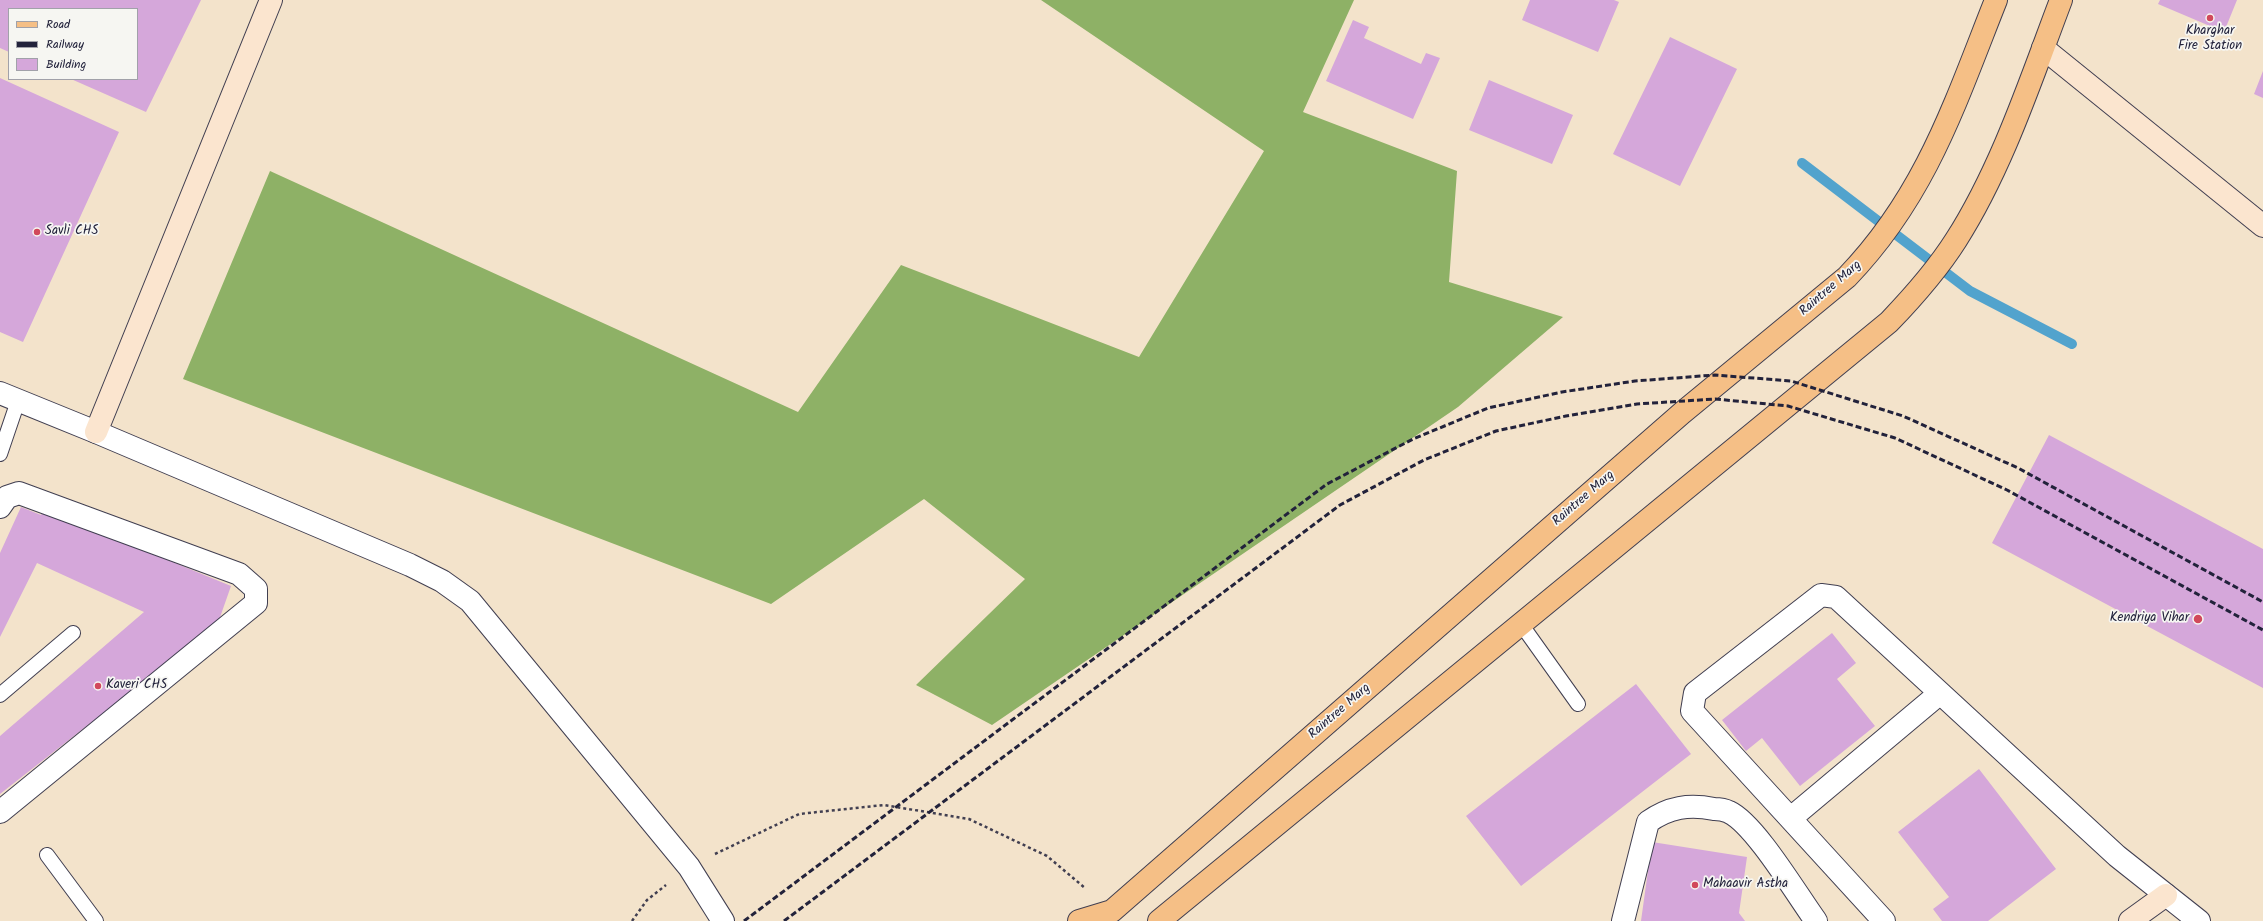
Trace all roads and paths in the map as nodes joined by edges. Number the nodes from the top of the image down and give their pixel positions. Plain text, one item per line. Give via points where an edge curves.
1 (271, 0) edge
2 (1996, 0) edge
3 (2062, 0) edge
4 (2043, 48) junction
5 (2263, 226) edge
6 (9, 397) edge
7 (96, 432) junction
8 (0, 454) edge
9 (0, 507) edge
10 (1521, 624) junction
11 (73, 633) dead end
12 (1939, 694) junction
13 (0, 695) edge
14 (1578, 704) dead end
15 (0, 812) edge
16 (1791, 818) junction
17 (46, 855) dead end
18 (689, 867) junction
19 (2166, 895) junction
20 (1112, 911) junction
21 (96, 921) edge
22 (632, 921) edge
23 (723, 921) edge
24 (1079, 921) edge
25 (1159, 921) edge
26 (1623, 921) edge
27 (1816, 921) edge
28 (1884, 921) edge
29 (2130, 921) edge
30 (2199, 921) edge

1 - 7 street
2 - 20 main road, Raintree Marg via 1934,154 1895,220 1847,277 1682,413
3 - 4 main road
4 - 5 street
4 - 10 main road via 1990,180 1956,240 1915,295 1889,322
6 - 7 street
6 - 8 lane
7 - 18 street via 410,565 442,581 470,601
9 - 15 street via 7,497 19,493 239,574 256,589 256,603
10 - 14 lane
10 - 25 main road
11 - 13 lane
12 - 16 street
12 - 16 street via 1836,597 1821,595 1695,693 1692,711
12 - 19 street via 2117,856
16 - 28 street
17 - 21 lane
18 - 20 path via 799,814 884,805 969,819 1047,856
18 - 22 path via 647,900
18 - 23 street
19 - 29 street
19 - 30 street
20 - 24 main road, Raintree Marg
26 - 27 street via 1648,822 1660,813 1678,806 1729,811 1750,828

